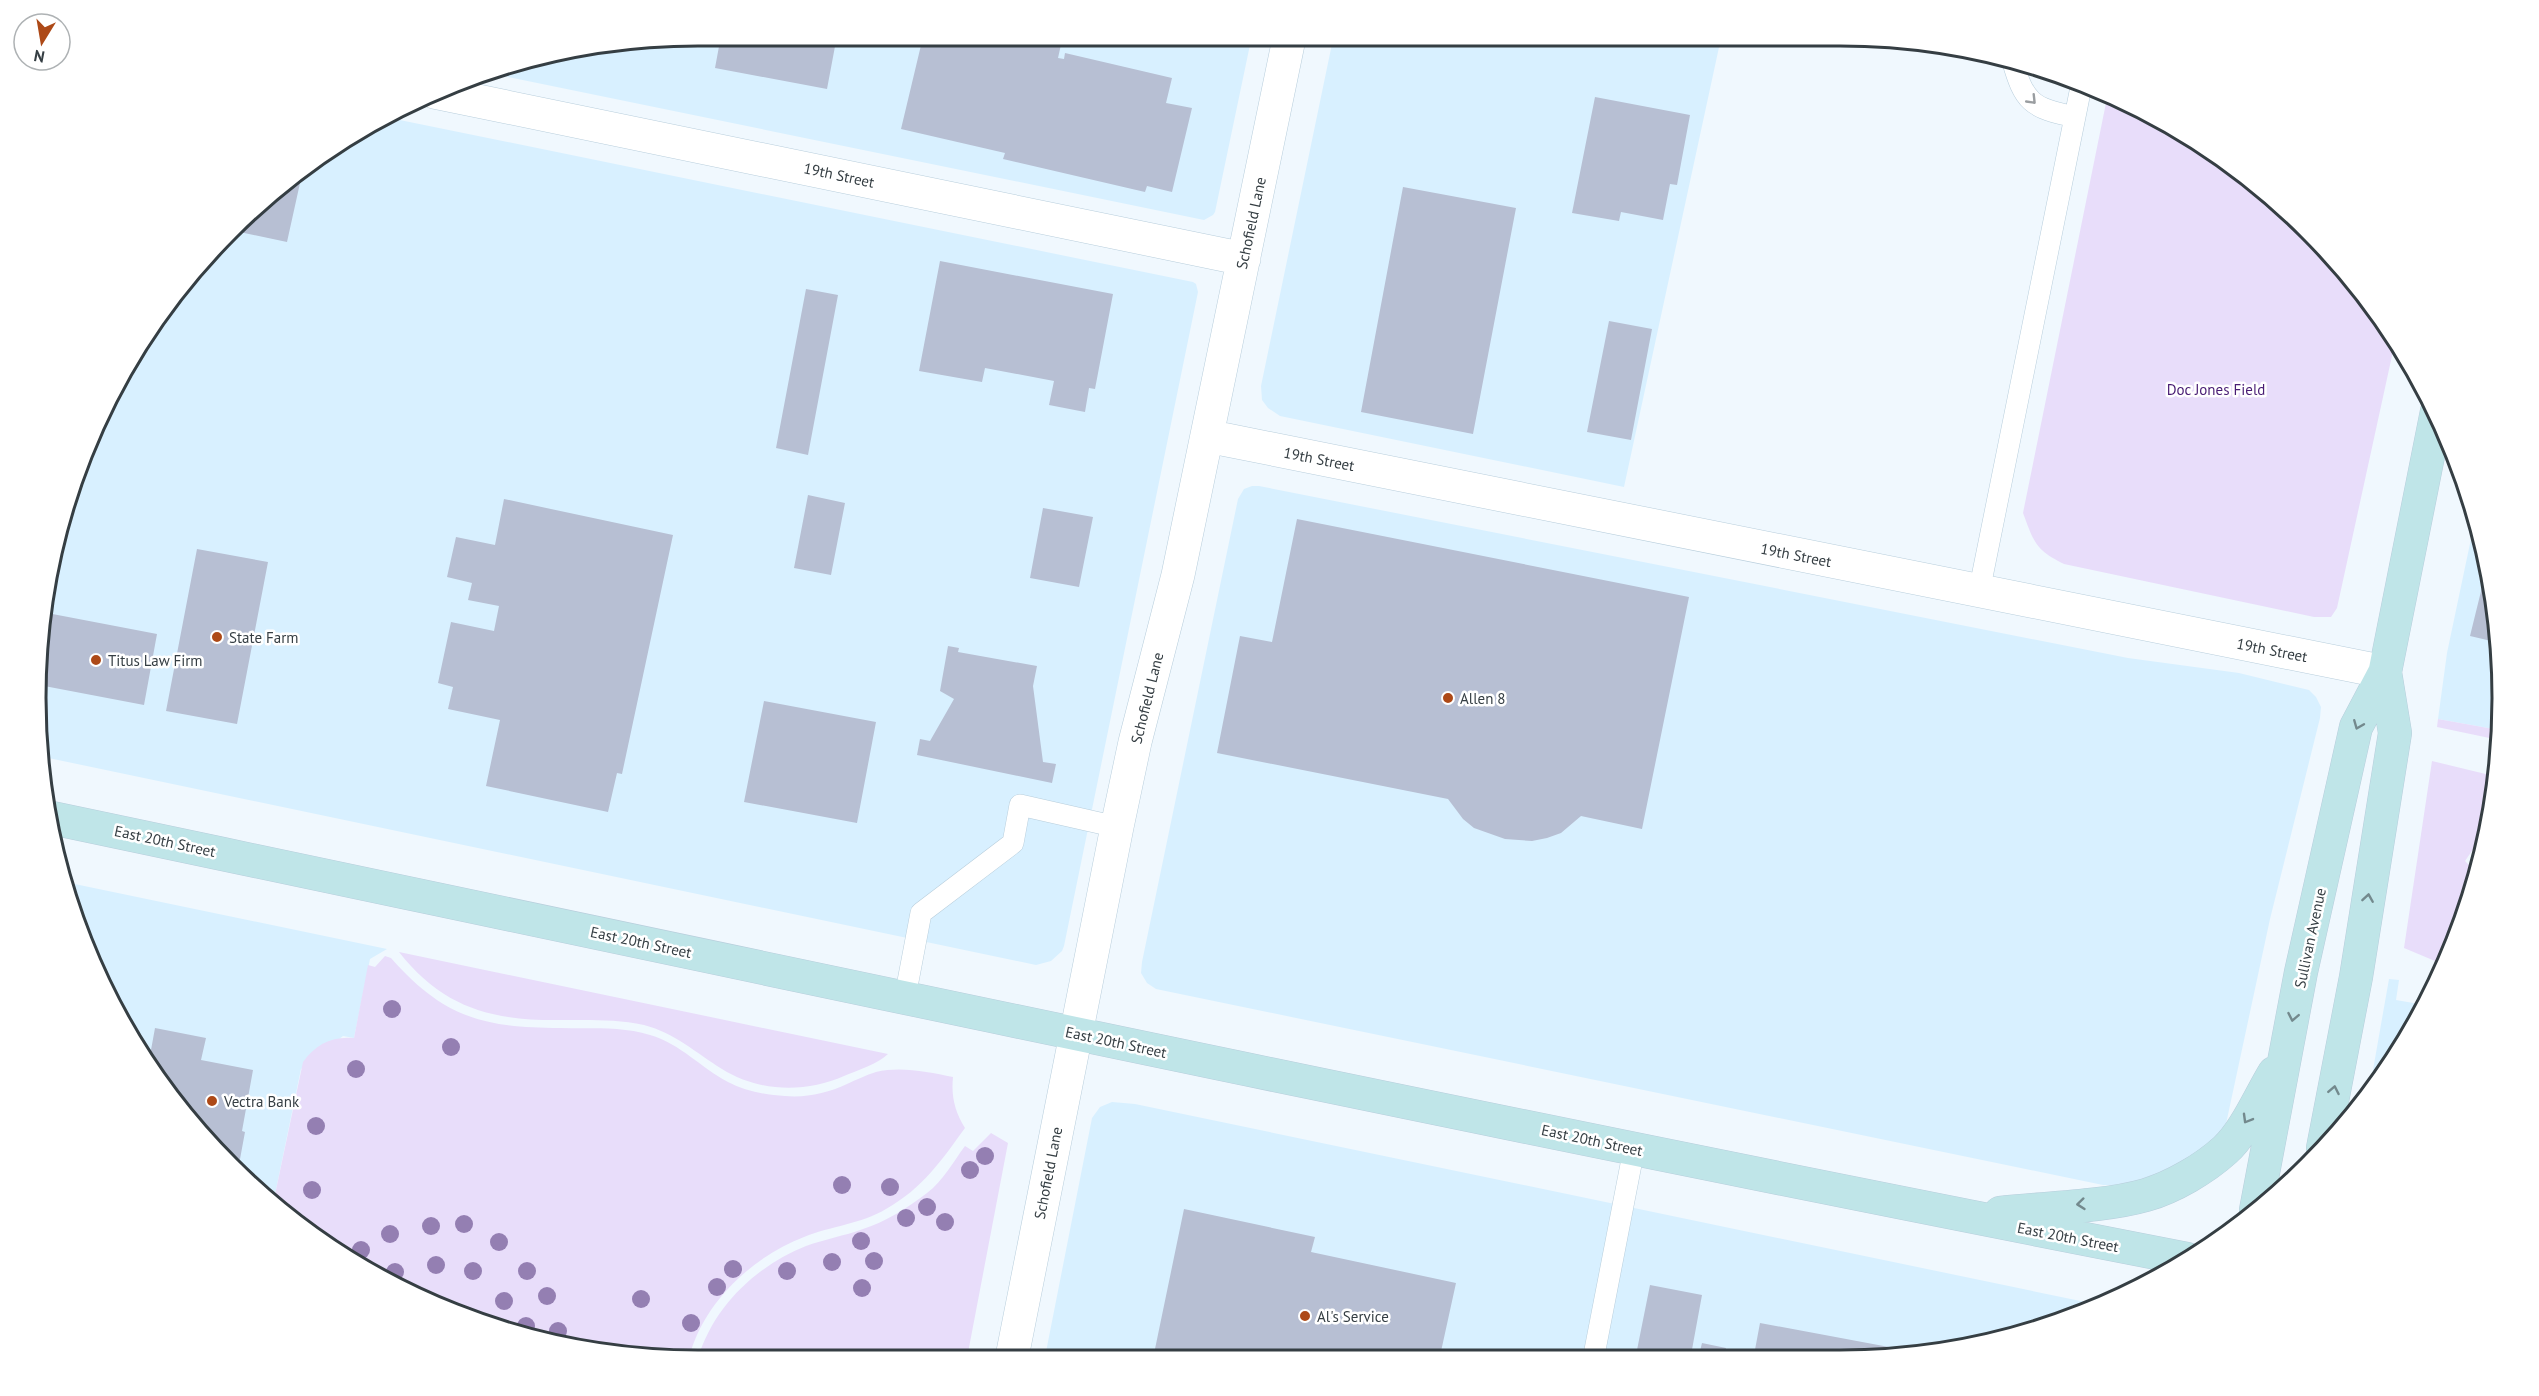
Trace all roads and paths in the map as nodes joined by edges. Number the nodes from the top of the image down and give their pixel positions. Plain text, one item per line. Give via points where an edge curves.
1 (1287, 47) edge
2 (2016, 71) edge
3 (2080, 92) edge
4 (451, 95) edge
5 (2075, 117) junction
6 (1244, 258) junction
7 (2434, 428) edge
8 (1207, 436) junction
9 (1979, 592) junction
10 (2385, 672) junction
11 (58, 819) edge
12 (1117, 827) junction
13 (905, 997) junction
14 (1074, 1033) junction
15 (2287, 1051) junction
16 (2326, 1134) edge
17 (1634, 1149) junction
18 (2258, 1198) edge
19 (1966, 1217) junction
20 (2175, 1257) edge
21 (1014, 1349) edge
22 (1595, 1349) edge

1 - 6 street, Schofield Lane
2 -> 5 lane via 2029,100 2044,111
3 - 5 lane
4 - 6 street, 19th Street
5 - 9 lane
6 - 8 street, Schofield Lane
7 - 10 main road, Sullivan Avenue
8 - 9 street, 19th Street
8 - 12 street, Schofield Lane
9 - 10 street, 19th Street
10 -> 15 main road, Sullivan Avenue via 2356,727
16 -> 10 main road, Sullivan Avenue via 2395,733
11 - 13 main road, East 20th Street
12 - 13 lane via 1020,805 1013,843 921,913
12 - 14 street, Schofield Lane
13 - 14 main road, East 20th Street
14 - 17 main road, East 20th Street
14 - 21 street, Schofield Lane
15 - 18 main road, Sullivan Avenue
15 -> 19 main road via 2226,1150 2171,1185 2145,1195 2108,1201
17 - 19 main road, East 20th Street
17 - 22 lane
19 - 20 main road, East 20th Street

